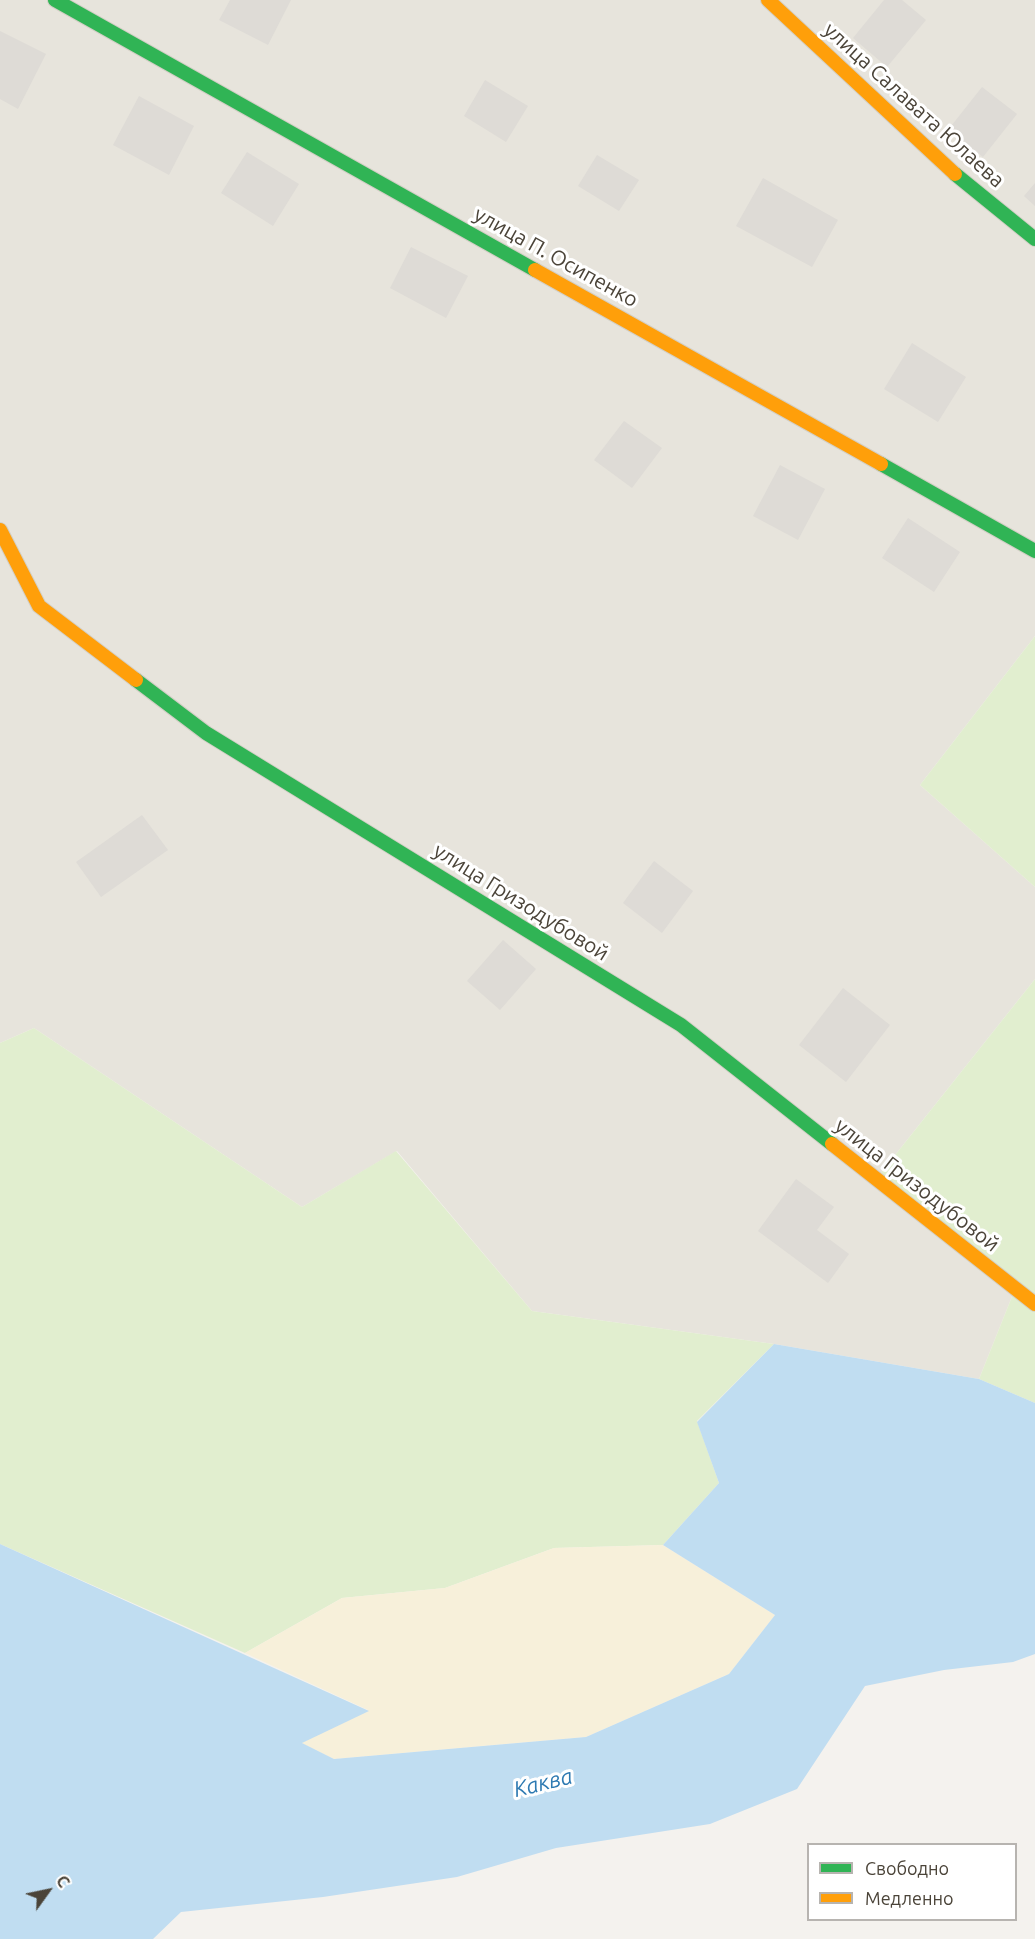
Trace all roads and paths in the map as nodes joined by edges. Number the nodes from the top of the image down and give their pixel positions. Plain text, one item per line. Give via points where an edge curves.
1 (56, 0) edge
2 (768, 0) edge
3 (1035, 239) edge
4 (0, 530) edge
5 (1035, 551) edge
6 (1035, 1304) edge

1 - 5 street, улица П. Осипенко
2 - 3 street, улица Салавата Юлаева via 954,174
4 - 6 street, улица Гризодубовой via 39,606 206,733 681,1025

